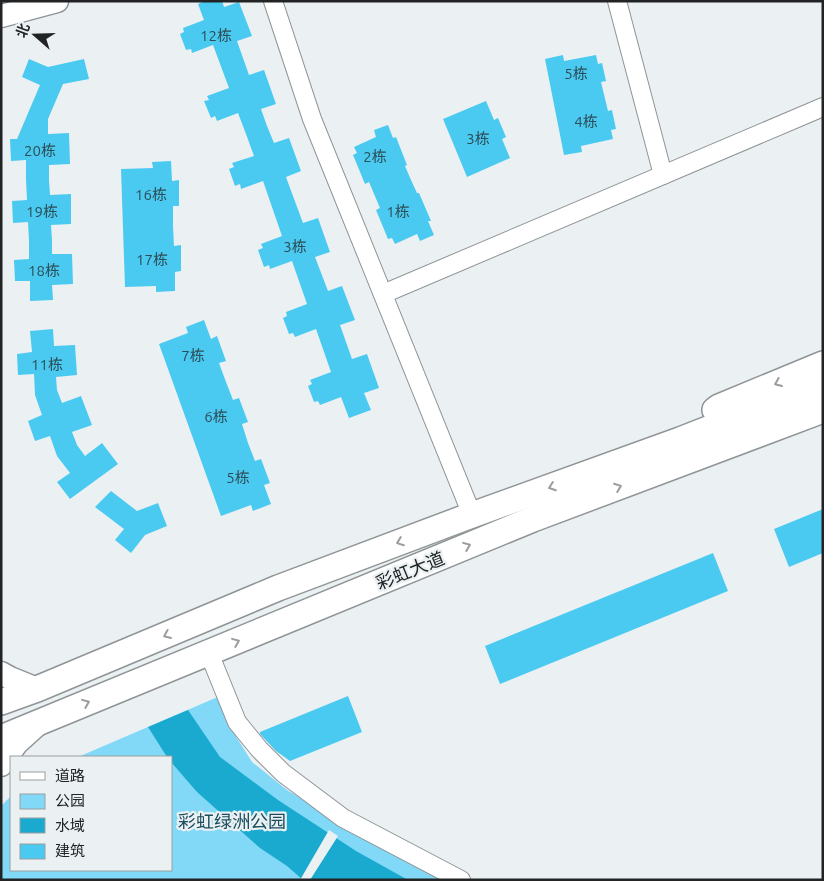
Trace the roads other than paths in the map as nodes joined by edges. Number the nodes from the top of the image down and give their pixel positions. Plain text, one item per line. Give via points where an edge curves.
1 (56, 1) edge
2 (273, 1) edge
3 (617, 1) edge
4 (1, 16) edge
5 (823, 107) edge
6 (663, 175) junction
7 (383, 294) junction
8 (823, 364) edge
9 (823, 384) edge
10 (823, 410) edge
11 (680, 440) junction
12 (472, 515) junction
13 (209, 653) junction
14 (1, 672) edge
15 (37, 689) junction
16 (1, 702) edge
17 (40, 722) junction
18 (1, 738) edge
19 (1, 765) edge
20 (461, 880) edge

1 - 4 street
2 - 7 street via 312,119
3 - 6 street
5 - 6 street
6 - 7 street
7 - 12 street
8 -> 11 main road via 719,407
9 - 11 main road, 彩虹大道
13 -> 10 main road, 彩虹大道 via 533,519
11 -> 12 main road, 彩虹大道
12 -> 15 main road, 彩虹大道 via 278,588
17 -> 13 main road, 彩虹大道
13 - 20 street via 237,722 284,773 343,818
14 - 15 street
15 - 16 main road, 彩虹大道
17 - 18 main road, 彩虹大道
17 - 19 street via 17,743

